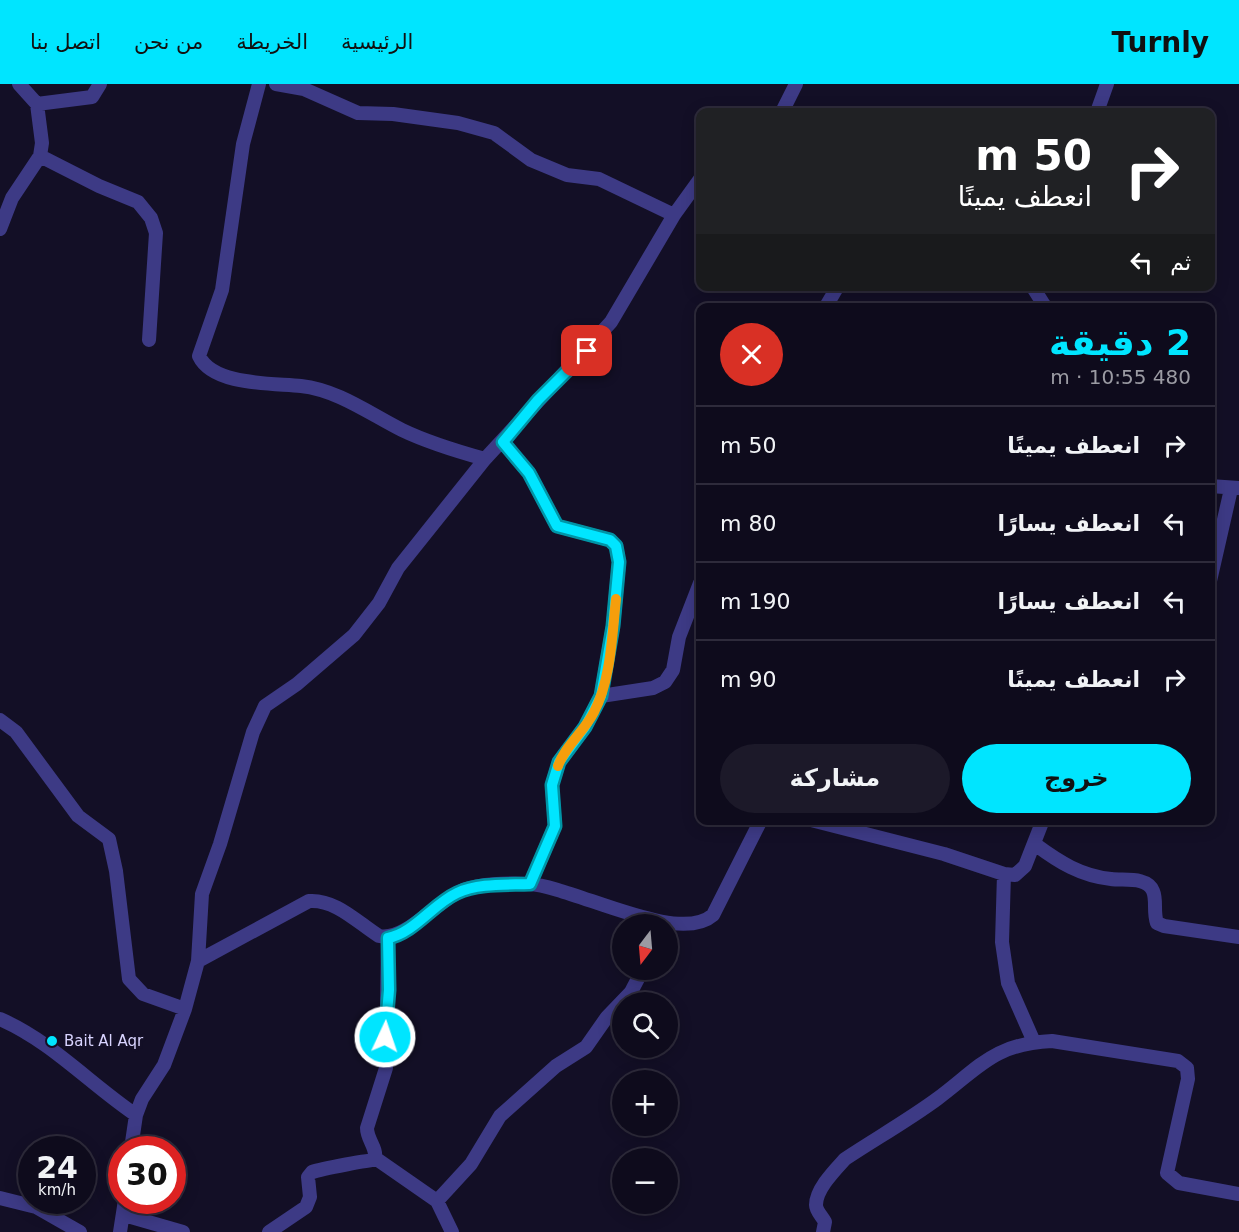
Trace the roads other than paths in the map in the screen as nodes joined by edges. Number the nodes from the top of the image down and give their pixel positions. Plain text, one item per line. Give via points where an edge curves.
1 (19, 84) edge
2 (100, 84) edge
3 (259, 84) edge
4 (276, 84) edge
5 (796, 84) edge
6 (1107, 84) edge
7 (306, 86) edge
8 (37, 104) junction
9 (784, 108) edge
10 (1098, 108) edge
11 (40, 156) junction
12 (696, 184) edge
13 (674, 215) junction
14 (0, 229) edge
15 (149, 340) dead end
16 (503, 442) junction
17 (485, 459) junction
18 (1215, 486) edge
19 (1235, 488) edge
20 (1215, 562) edge
21 (696, 594) edge
22 (601, 696) junction
23 (0, 720) edge
24 (758, 825) edge
25 (831, 825) edge
26 (1042, 825) edge
27 (1036, 845) junction
28 (1004, 874) junction
29 (530, 884) junction
30 (628, 914) edge
31 (678, 923) edge
32 (1239, 937) edge
33 (388, 938) junction
34 (198, 961) junction
35 (638, 980) edge
36 (185, 1008) junction
37 (0, 1019) edge
38 (1034, 1042) junction
39 (136, 1115) junction
40 (133, 1136) edge
41 (375, 1159) junction
42 (1239, 1194) edge
43 (0, 1198) edge
44 (437, 1201) junction
45 (124, 1215) joint
46 (80, 1232) edge
47 (120, 1232) edge
48 (183, 1232) edge
49 (269, 1232) edge
50 (452, 1232) edge
51 (823, 1232) edge

1 - 8 street
2 - 8 street via 92,97
3 - 17 street via 243,144 222,291 199,356 201,361 218,373 245,381 326,391 433,444
4 - 7 street
5 - 9 street
6 - 10 street
7 - 13 street via 358,113 458,123 494,134 531,160 567,175 599,178
8 - 11 street
11 - 14 street via 12,198
11 - 15 street via 138,202 151,218 156,233
12 - 13 street
13 - 16 street via 611,322
16 - 17 street
16 - 22 street via 529,473 557,526 610,540 619,554 613,626
17 - 34 street via 398,568 379,603 354,635 266,706 253,732 202,894
18 - 19 street
19 - 20 street
21 - 22 street via 673,670 665,682 653,688
22 - 29 street via 585,727 559,762 552,785 555,826
23 - 36 street via 16,732 78,816 109,839 129,979 143,993
24 - 31 street via 713,915 699,923
25 - 28 street
26 - 27 street
27 - 28 street via 1025,866 1015,875
27 - 32 street via 1061,864 1083,874 1149,885 1154,891 1157,923
28 - 38 street via 1002,942 1008,982
29 - 30 street
29 - 33 street via 459,892
33 - 34 street via 332,904 309,901
33 - 41 street via 386,1068 367,1128
34 - 36 street
35 - 44 street via 586,1047 556,1066 500,1116 471,1164
36 - 39 street via 164,1065
37 - 39 street via 47,1045
38 - 42 street via 1052,1041 1178,1061 1187,1068 1188,1079 1167,1173 1179,1183
38 - 51 street via 983,1061 937,1099 845,1160 816,1203 825,1222
39 - 40 street
41 - 44 street
41 - 49 street via 312,1172 308,1177 310,1197 306,1207
43 - 46 street via 36,1207
44 - 50 street
45 - 47 street
45 - 48 street

